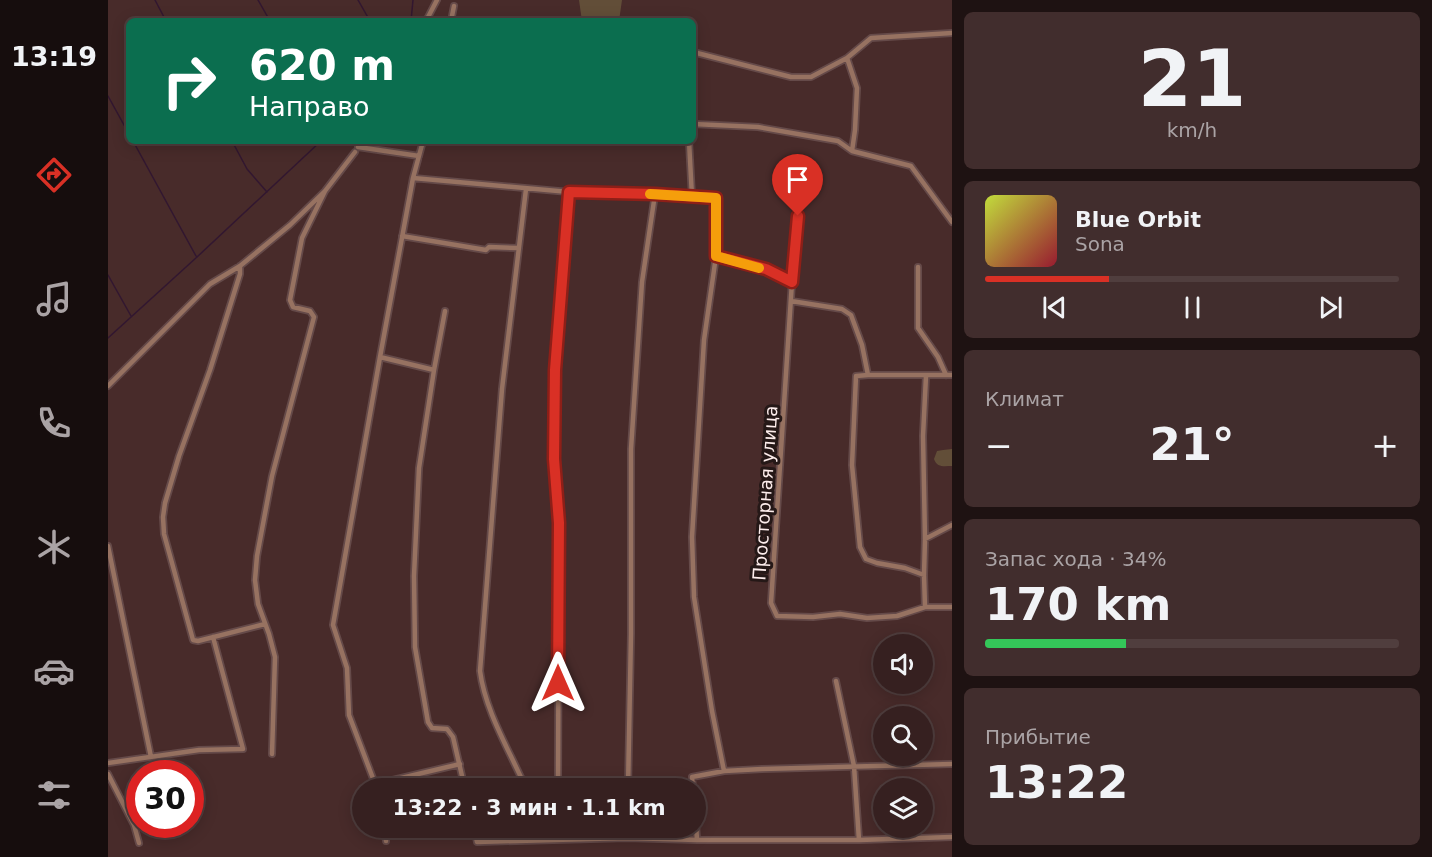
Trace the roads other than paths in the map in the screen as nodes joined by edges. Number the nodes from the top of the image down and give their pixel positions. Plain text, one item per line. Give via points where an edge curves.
1 (437, 0) edge
2 (454, 6) dead end
3 (428, 18) edge
4 (452, 18) edge
5 (952, 33) edge
6 (696, 53) edge
7 (847, 58) junction
8 (696, 124) edge
9 (360, 144) edge
10 (422, 144) edge
11 (689, 144) edge
12 (852, 151) junction
13 (355, 152) dead end
14 (419, 156) junction
15 (413, 178) junction
16 (526, 189) junction
17 (325, 191) junction
18 (569, 192) junction
19 (655, 194) junction
20 (800, 194) dead end
21 (692, 197) junction
22 (952, 222) edge
23 (402, 236) junction
24 (519, 248) junction
25 (716, 256) junction
26 (240, 266) junction
27 (918, 267) dead end
28 (792, 282) junction
29 (791, 301) junction
30 (446, 312) dead end
31 (380, 357) junction
32 (434, 370) junction
33 (868, 375) junction
34 (949, 375) edge
35 (926, 376) junction
36 (108, 386) edge
37 (952, 525) edge
38 (925, 540) junction
39 (108, 546) edge
40 (924, 575) junction
41 (925, 607) junction
42 (952, 607) edge
43 (264, 624) junction
44 (213, 637) junction
45 (836, 681) dead end
46 (272, 754) dead end
47 (152, 757) junction
48 (108, 764) edge
49 (460, 764) junction
50 (952, 764) edge
51 (854, 766) junction
52 (724, 771) junction
53 (108, 774) edge
54 (373, 778) edge
55 (409, 778) edge
56 (463, 778) edge
57 (521, 778) edge
58 (558, 778) edge
59 (628, 778) edge
60 (692, 778) edge
61 (952, 837) edge
62 (386, 838) edge
63 (476, 838) edge
64 (627, 838) joint
65 (558, 839) joint
66 (527, 840) joint
67 (697, 840) joint
68 (859, 840) junction
69 (386, 841) dead end
70 (139, 843) dead end

1 - 3 street
2 - 4 street
5 - 7 street via 871,38
6 - 7 street via 791,77 812,76
7 - 12 street via 857,88
8 - 12 street via 758,127 838,141
9 - 14 street via 358,147
10 - 14 street
11 - 21 street
12 - 22 street via 911,166
13 - 17 street
14 - 15 street
15 - 16 street
15 - 23 street
16 - 18 street
16 - 24 street
17 - 26 street
17 - 43 street via 302,238 290,300 293,307 310,311 314,316 272,476 257,556 255,580
18 - 19 street
18 - 58 street via 555,370
19 - 21 street
19 - 59 street via 642,282 632,449
20 - 28 street, Просторная улица
21 - 25 street via 716,198
23 - 24 street via 486,250 489,246
23 - 31 street
24 - 57 street via 502,389 480,671 482,688
25 - 28 street via 766,269
25 - 52 street via 704,340 692,537 694,597
26 - 36 street via 210,284
26 - 44 street via 163,517 164,534 194,640
27 - 34 street via 918,328
28 - 29 street, Просторная улица
29 - 33 street via 842,309 851,315
29 - 41 street, Просторная улица via 771,603 777,616 813,617 897,616
30 - 32 street
31 - 32 street
31 - 54 street via 333,625 347,668 349,715
32 - 49 street via 419,468 414,576 416,647 428,722 432,728 450,732
33 - 35 street
33 - 40 street via 856,376 852,465 860,547 866,560
34 - 35 street
35 - 38 street
37 - 38 street
38 - 40 street
39 - 47 street
40 - 41 street
41 - 42 street, Просторная улица
43 - 44 street
43 - 46 street via 275,657
44 - 47 street via 243,749
45 - 51 street
47 - 48 street
49 - 55 street
49 - 56 street
50 - 51 street
51 - 52 street
51 - 68 street
52 - 60 street
53 - 70 street
61 - 68 street
62 - 69 street
63 - 66 street via 477,842
64 - 65 street
64 - 67 street
65 - 66 street
67 - 68 street

